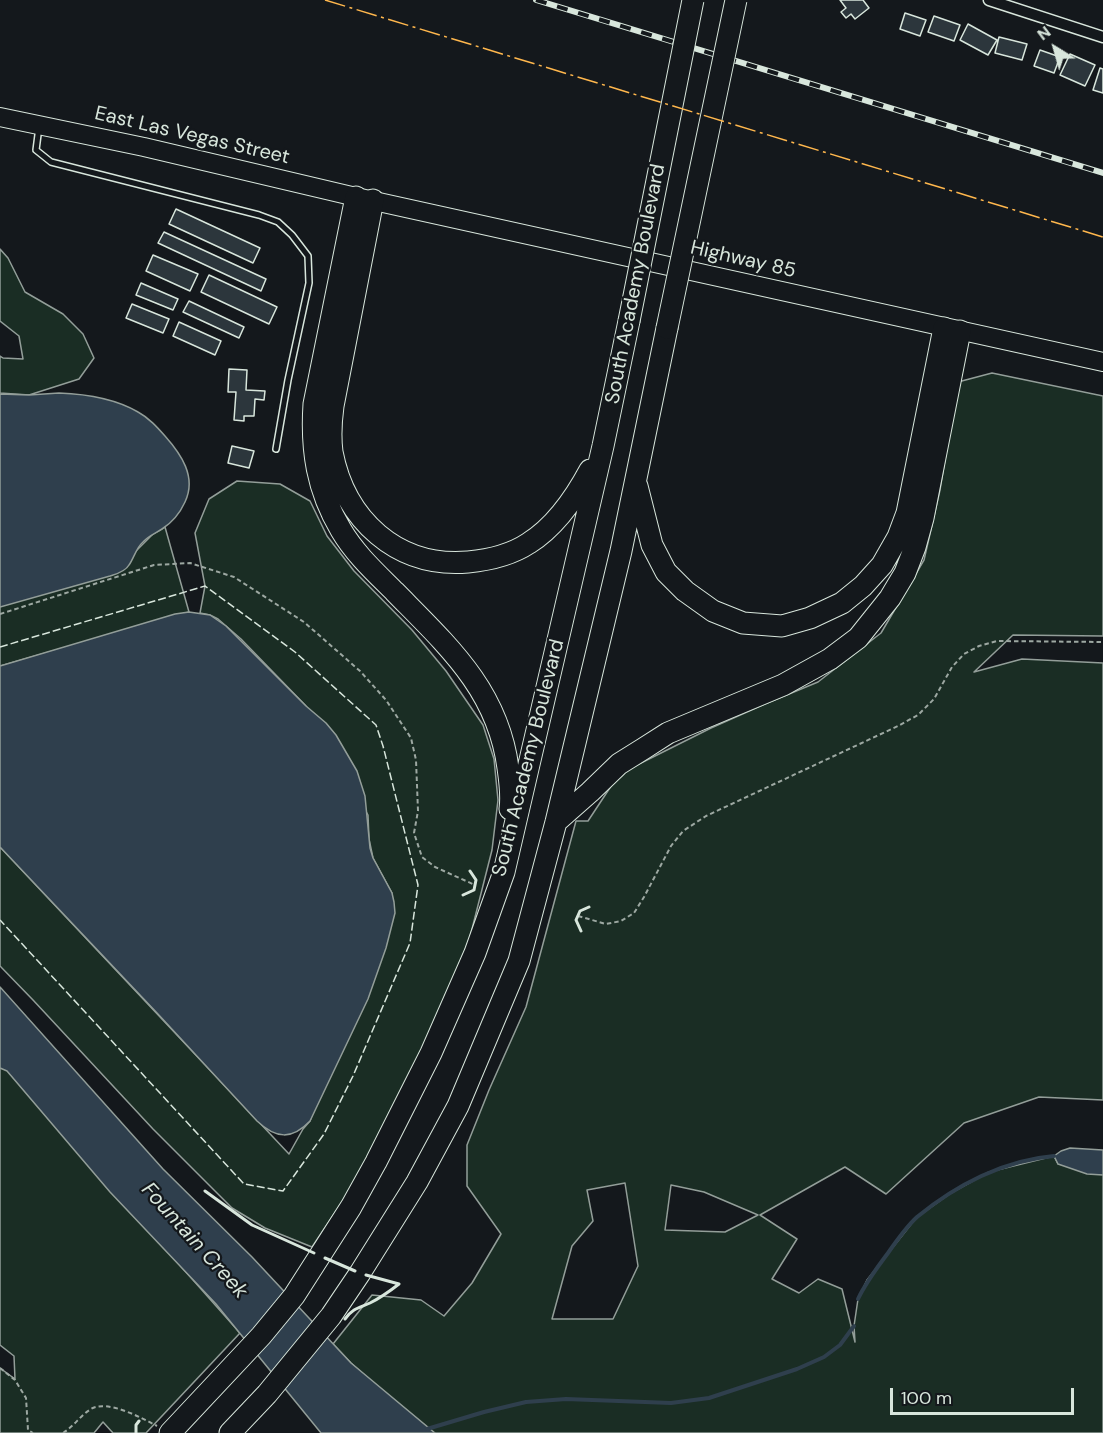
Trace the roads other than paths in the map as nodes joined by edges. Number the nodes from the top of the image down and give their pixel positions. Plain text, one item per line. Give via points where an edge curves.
1 (693, 0) edge
2 (736, 0) edge
3 (989, 0) edge
4 (1103, 37) edge
5 (0, 117) edge
6 (39, 126) junction
7 (364, 198) junction
8 (952, 330) junction
9 (1103, 362) edge
10 (603, 446) junction
11 (276, 449) dead end
12 (635, 480) junction
13 (556, 822) junction
14 (504, 872) junction
15 (166, 1431) edge
16 (230, 1433) edge

1 - 10 highway, South Academy Boulevard, bridge
2 - 12 highway, South Academy Boulevard, bridge
3 - 4 street
5 - 6 main road, East Las Vegas Street
6 - 7 main road, East Las Vegas Street
6 - 11 lane via 36,150 51,162 259,215 278,222 308,256 309,283
7 - 8 main road, Highway 85
7 - 10 highway via 330,430 338,474 361,519 402,551 427,559 453,563 502,556 529,544 552,525 582,486
7 - 14 highway via 314,404 314,452 330,510 342,532 363,560 467,669 496,721 506,750 512,797
8 - 9 main road, Highway 85
8 - 12 highway via 898,537 882,565 842,603 782,626 743,623 713,610 684,591 666,572 652,545
8 - 13 highway via 923,518 905,573 875,618 858,639 830,659 783,685 669,733 619,764
10 - 14 highway, South Academy Boulevard
12 - 13 highway, South Academy Boulevard
13 - 16 highway, South Academy Boulevard via 519,961 458,1106 417,1182 331,1316
14 - 15 highway, South Academy Boulevard via 475,953 431,1053 351,1207 294,1296 261,1336

